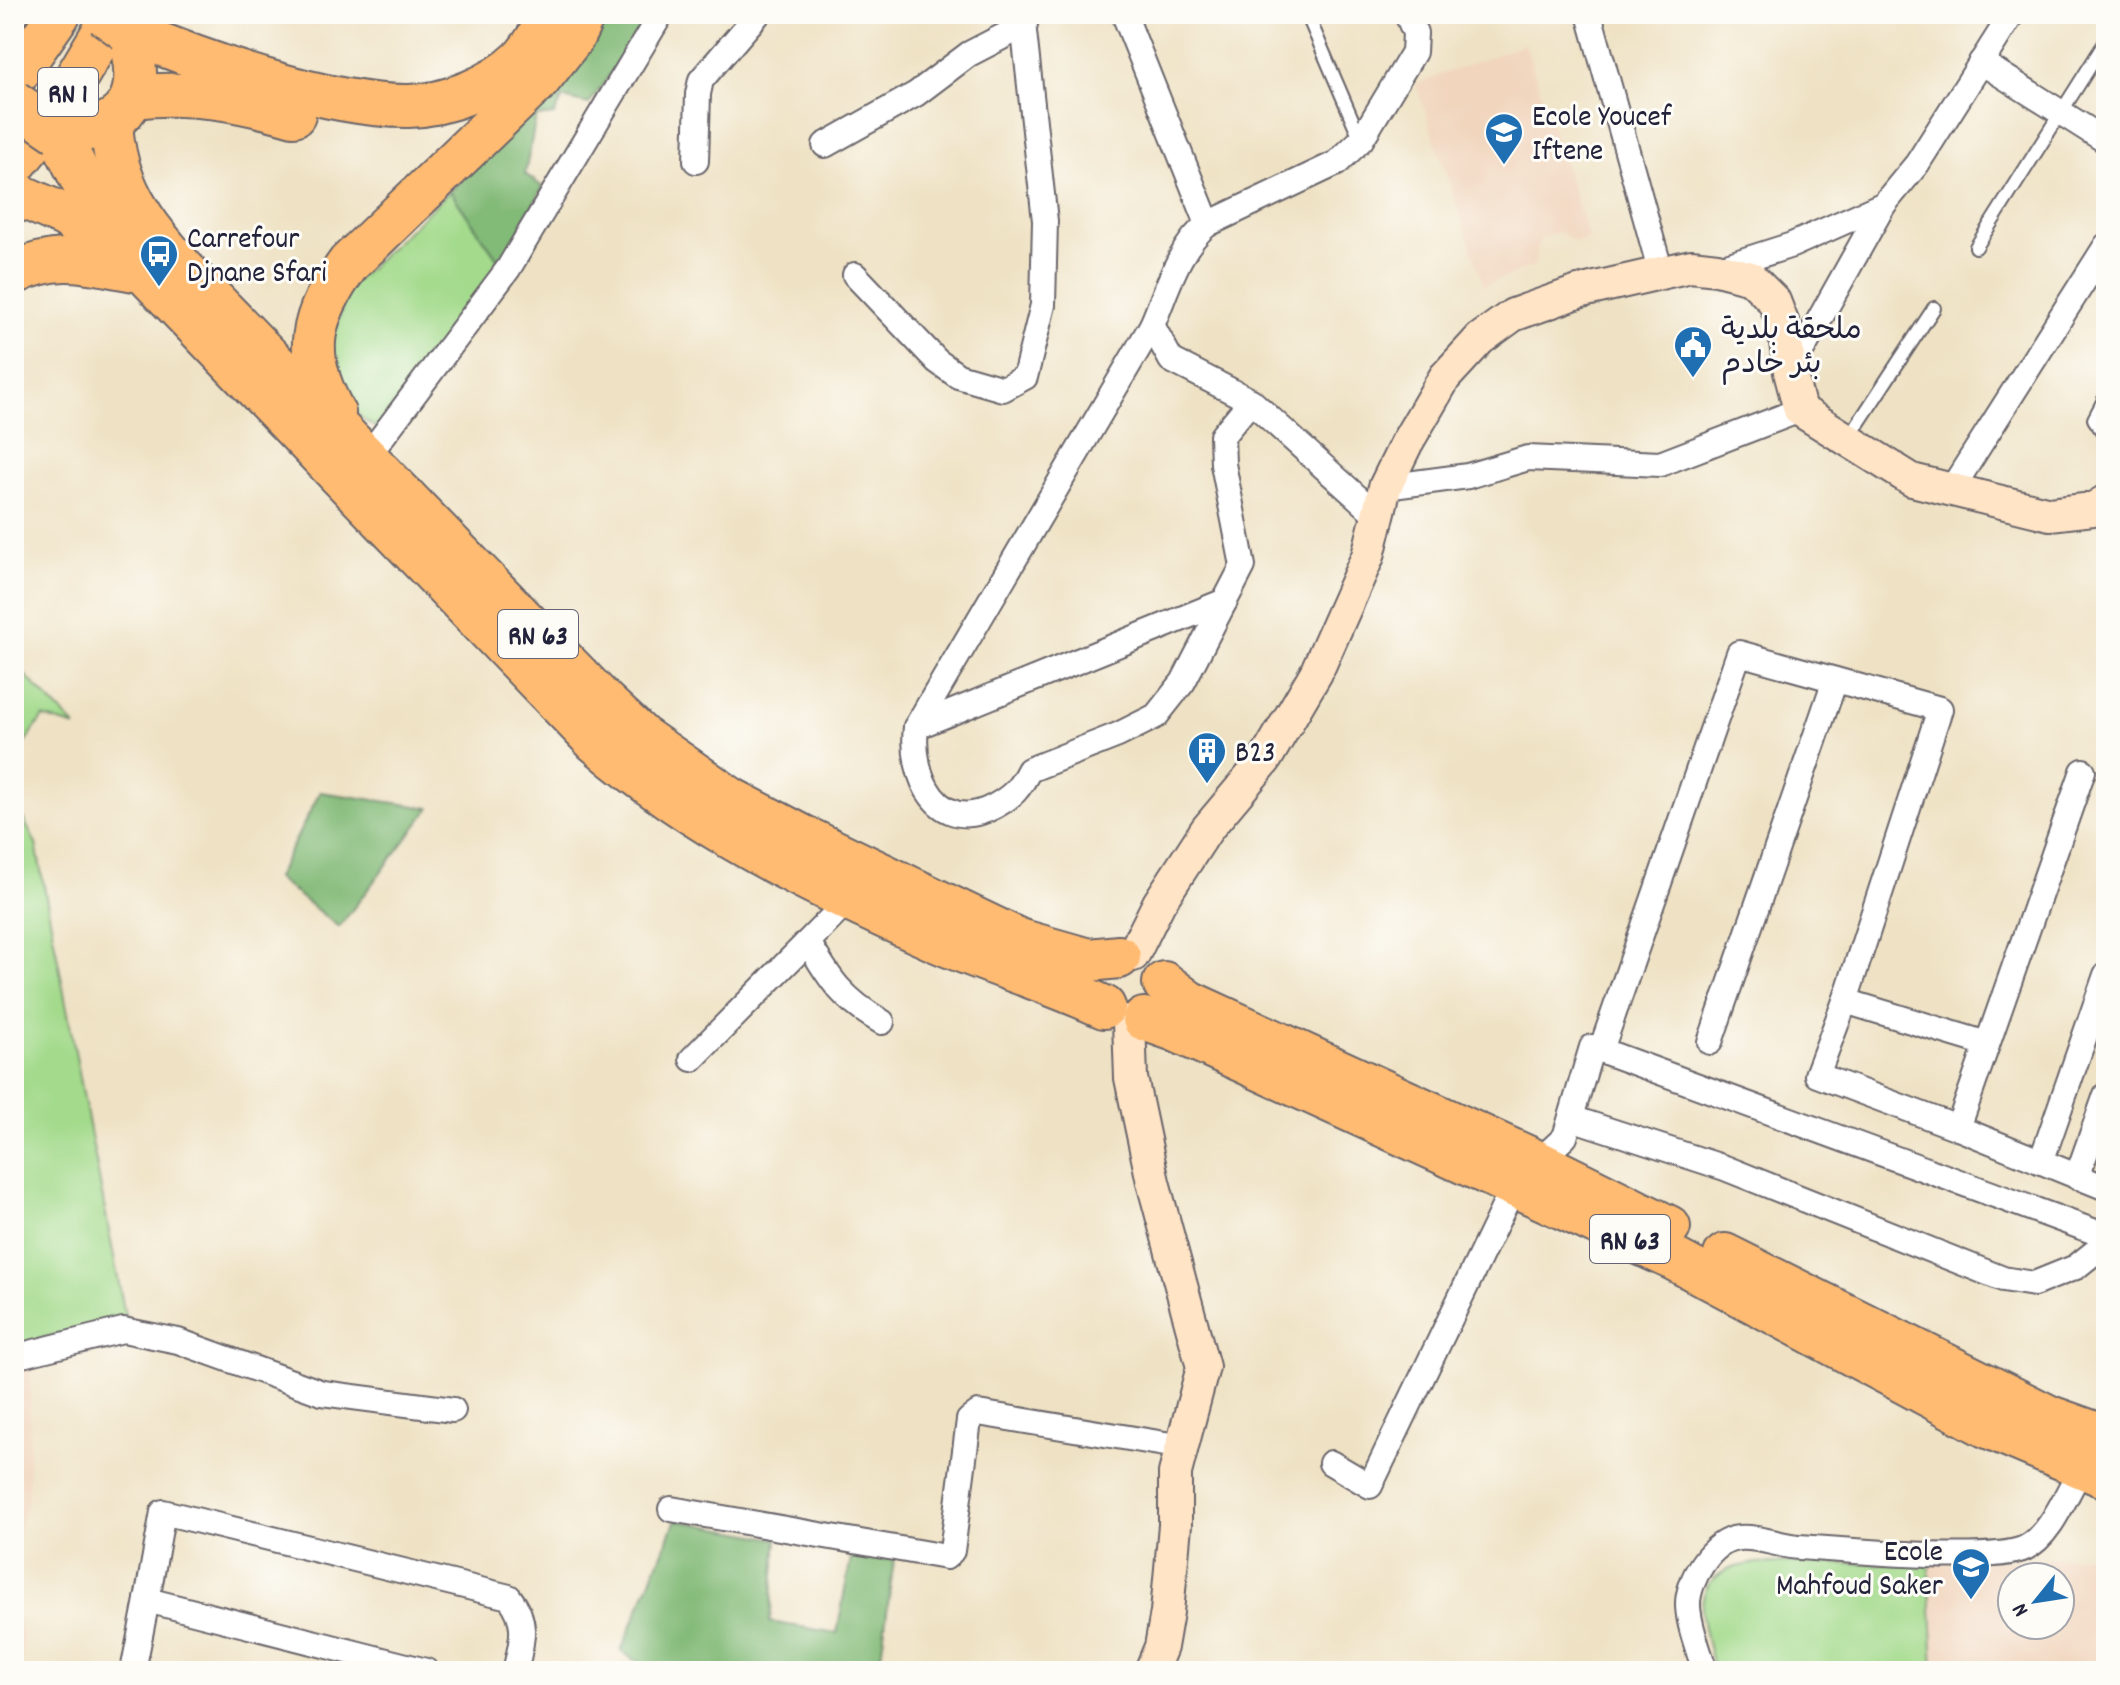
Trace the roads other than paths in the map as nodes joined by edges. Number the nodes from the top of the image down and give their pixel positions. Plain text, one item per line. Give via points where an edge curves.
1 (59, 14) edge
2 (552, 14) edge
3 (584, 14) edge
4 (661, 14) edge
5 (758, 14) edge
6 (1124, 14) edge
7 (1307, 14) edge
8 (1407, 14) edge
9 (1589, 14) edge
10 (2012, 14) edge
11 (114, 19) edge
12 (1024, 20) edge
13 (2106, 41) edge
14 (1981, 62) junction
15 (14, 78) edge
16 (14, 102) edge
17 (511, 107) junction
18 (122, 109) junction
19 (2060, 112) junction
20 (58, 132) junction
21 (1361, 140) junction
22 (2106, 141) edge
23 (825, 145) dead end
24 (696, 161) dead end
25 (14, 165) edge
26 (14, 193) edge
27 (1884, 204) junction
28 (1208, 224) junction
29 (2106, 246) edge
30 (1976, 247) dead end
31 (1717, 269) junction
32 (144, 272) junction
33 (14, 273) edge
34 (1661, 273) junction
35 (855, 275) dead end
36 (1934, 308) dead end
37 (1152, 325) junction
38 (1790, 372) junction
39 (2106, 396) edge
40 (1251, 401) junction
41 (1800, 410) junction
42 (2106, 437) edge
43 (1848, 440) junction
44 (358, 448) junction
45 (1951, 490) junction
46 (2106, 501) edge
47 (1382, 502) junction
48 (1225, 601) junction
49 (1835, 680) junction
50 (916, 727) junction
51 (2083, 771) dead end
52 (851, 898) junction
53 (808, 942) junction
54 (1126, 956) junction
55 (2106, 975) edge
56 (1164, 983) junction
57 (1845, 1001) junction
58 (1126, 1016) junction
59 (882, 1022) dead end
60 (1710, 1042) dead end
61 (1987, 1044) junction
62 (1601, 1050) junction
63 (692, 1059) dead end
64 (2106, 1095) edge
65 (1571, 1118) junction
66 (1958, 1128) junction
67 (2041, 1162) junction
68 (1526, 1174) junction
69 (2077, 1177) junction
70 (2106, 1188) edge
71 (2106, 1236) edge
72 (2106, 1243) edge
73 (14, 1357) edge
74 (453, 1410) dead end
75 (2106, 1437) edge
76 (1183, 1447) junction
77 (1331, 1463) dead end
78 (2093, 1473) edge
79 (671, 1509) dead end
80 (147, 1600) junction
81 (133, 1671) edge
82 (426, 1671) edge
83 (515, 1671) edge
84 (1151, 1671) edge
85 (1705, 1671) edge

1 - 15 highway, RN 1
2 - 11 highway via 522,60 478,88 412,106 335,97 206,61
3 - 17 highway via 573,37
4 - 44 street via 508,269
5 - 24 street via 701,80
6 - 28 street
7 - 21 lane
8 - 21 street via 1415,33 1414,52
9 - 34 street
10 - 14 street
11 - 18 highway, RN 63 via 135,54 137,77
11 - 25 highway, RN 1 via 51,120
12 - 23 street via 916,94
12 - 35 street via 1045,221 1043,305 1025,377 1003,389 958,376 908,333
13 - 19 lane
14 - 19 street
14 - 27 street via 1917,164
16 - 20 highway, RN 63, bridge
17 - 18 highway via 443,127 376,132 184,94
17 - 44 highway via 349,263 317,316 315,371
18 - 20 highway via 75,132
18 - 44 highway, RN 63 via 119,176 135,208 156,237
19 - 22 street
19 - 30 lane
20 - 32 highway, RN 63 via 96,209
21 - 28 street via 1337,163
26 - 32 highway via 66,216
27 - 31 street via 1792,245
27 - 38 street
28 - 37 street via 1182,255
29 - 45 street
31 - 34 street via 1691,266
31 - 38 street via 1751,278 1774,301 1784,327
32 - 33 highway via 58,259 40,260
32 - 52 highway, RN 63 via 596,742 694,817
34 - 47 street via 1578,292 1513,315 1480,339 1445,377
36 - 43 lane
37 - 40 street via 1171,360
37 - 50 street
38 - 41 street
39 - 42 lane via 2094,419
40 - 47 street
40 - 48 street via 1222,436 1243,566
41 - 43 street
41 - 47 street via 1660,464 1528,458
43 - 45 street via 1912,480
44 - 54 highway, RN 63 via 598,696 642,737 731,799 1019,940 1089,960
45 - 46 street via 2050,514 2093,509
47 - 54 street via 1368,556 1316,673 1265,760 1207,829
48 - 50 street
48 - 50 street via 1183,682 1156,716 1029,770 1019,791 971,817 951,813 918,774 913,751
49 - 57 street via 1940,709
49 - 60 street
49 - 62 street via 1739,653
51 - 61 street
52 - 53 street
52 - 58 highway, RN 63 via 935,940
53 - 59 street via 835,987
53 - 63 street
54 - 56 highway, RN 63 via 1148,959
54 - 58 highway via 1107,966 1098,993
55 - 67 street
56 - 58 highway via 1156,1011
56 - 68 highway, RN 63 via 1189,1002
57 - 61 street
57 - 66 street via 1817,1075
58 - 68 highway, RN 63 via 1175,1030
58 - 76 street via 1131,1078 1147,1152 1203,1367
61 - 66 street
62 - 65 street via 1592,1047
62 - 71 street
64 - 69 street
65 - 68 street via 1565,1137
65 - 72 street via 1725,1168 2003,1279 2034,1284 2076,1267
66 - 67 street
67 - 69 street
68 - 75 highway, RN 63 via 2050,1417
68 - 77 street via 1370,1486
68 - 78 highway, RN 63 via 1986,1426
69 - 70 street
73 - 74 street via 123,1330 178,1341 322,1393
76 - 79 street via 978,1413 969,1420 952,1551 946,1557
76 - 84 street via 1175,1473 1167,1612
78 - 85 street via 2025,1548 1995,1554 1795,1547 1739,1537 1713,1548 1687,1604
80 - 81 street
80 - 82 street
80 - 83 street via 163,1512 509,1597 521,1611 524,1630

